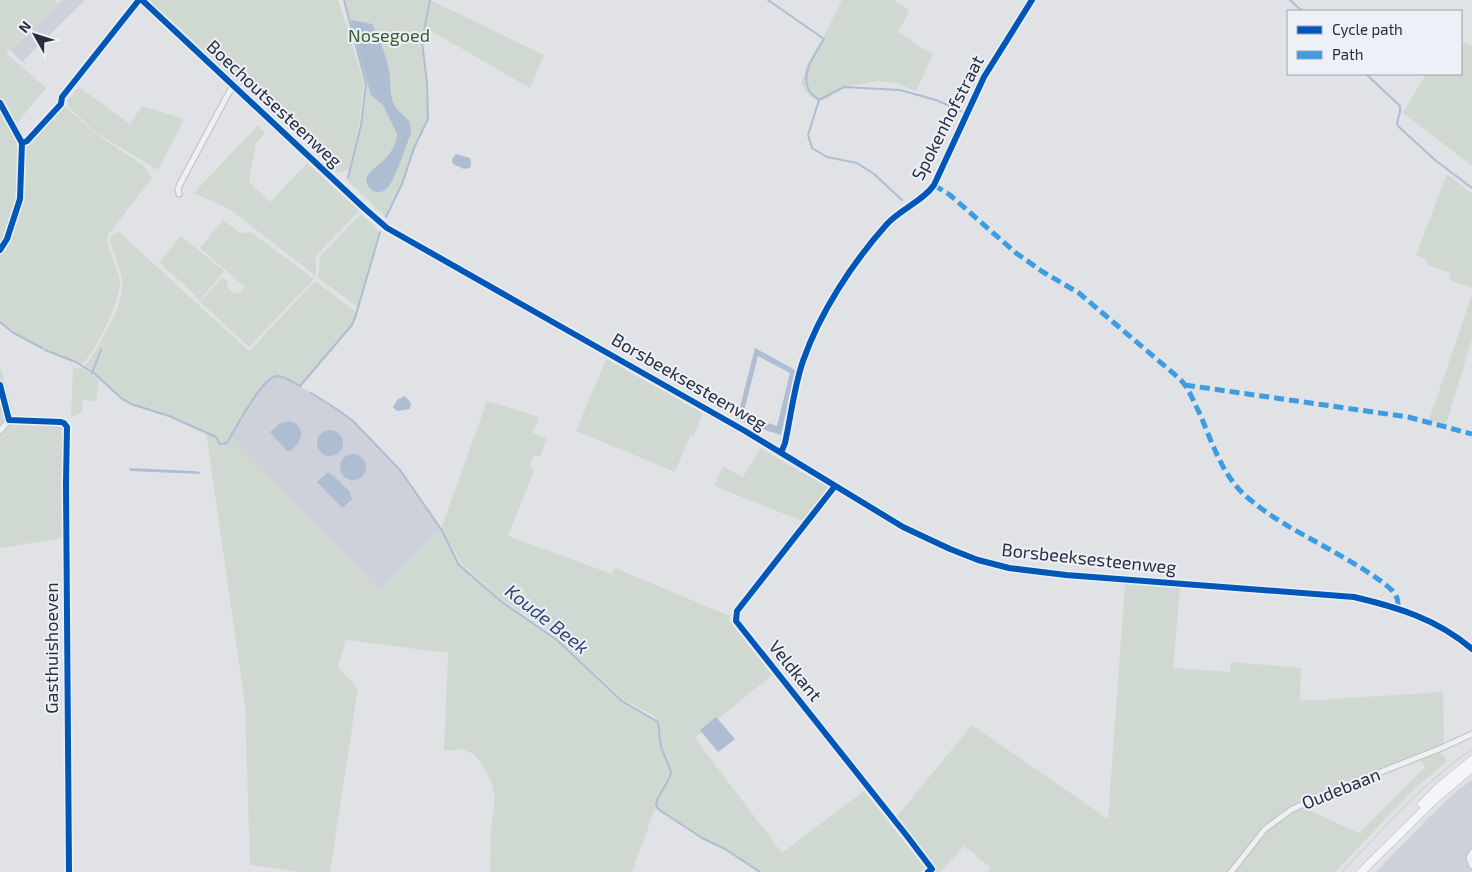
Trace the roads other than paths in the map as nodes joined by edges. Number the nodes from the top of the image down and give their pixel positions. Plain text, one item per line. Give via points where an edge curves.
1 (140, 0) edge
2 (1032, 0) edge
3 (234, 86) junction
4 (62, 97) dead end
5 (179, 194) dead end
6 (387, 228) joint
7 (0, 431) edge
8 (781, 453) junction
9 (835, 486) junction
10 (1472, 649) edge
11 (1472, 734) edge
12 (1472, 760) edge
13 (1472, 768) edge
14 (1472, 852) edge
15 (1376, 856) junction
16 (1472, 866) edge
17 (931, 871) edge
18 (69, 872) edge
19 (1231, 872) edge
20 (1361, 872) edge

1 - 3 street, Boechoutsesteenweg
1 - 4 street
2 - 8 street, Spokenhofstraat via 984,77 934,185 886,225 821,318 800,372
3 - 5 street via 180,184
3 - 6 street, Boechoutsesteenweg
6 - 8 street, Borsbeeksesteenweg
7 - 18 street, Gasthuishoeven via 9,420 61,422 66,425
8 - 9 street, Borsbeeksesteenweg
9 - 10 street, Borsbeeksesteenweg via 924,538 978,560 1009,568 1354,597 1408,611
9 - 17 street, Veldkant via 738,611 736,621 908,836
11 - 19 street, Oudebaan via 1291,810 1265,829
12 - 15 main road via 1430,795
13 - 15 main road
14 - 16 street via 1469,858
15 - 20 main road

